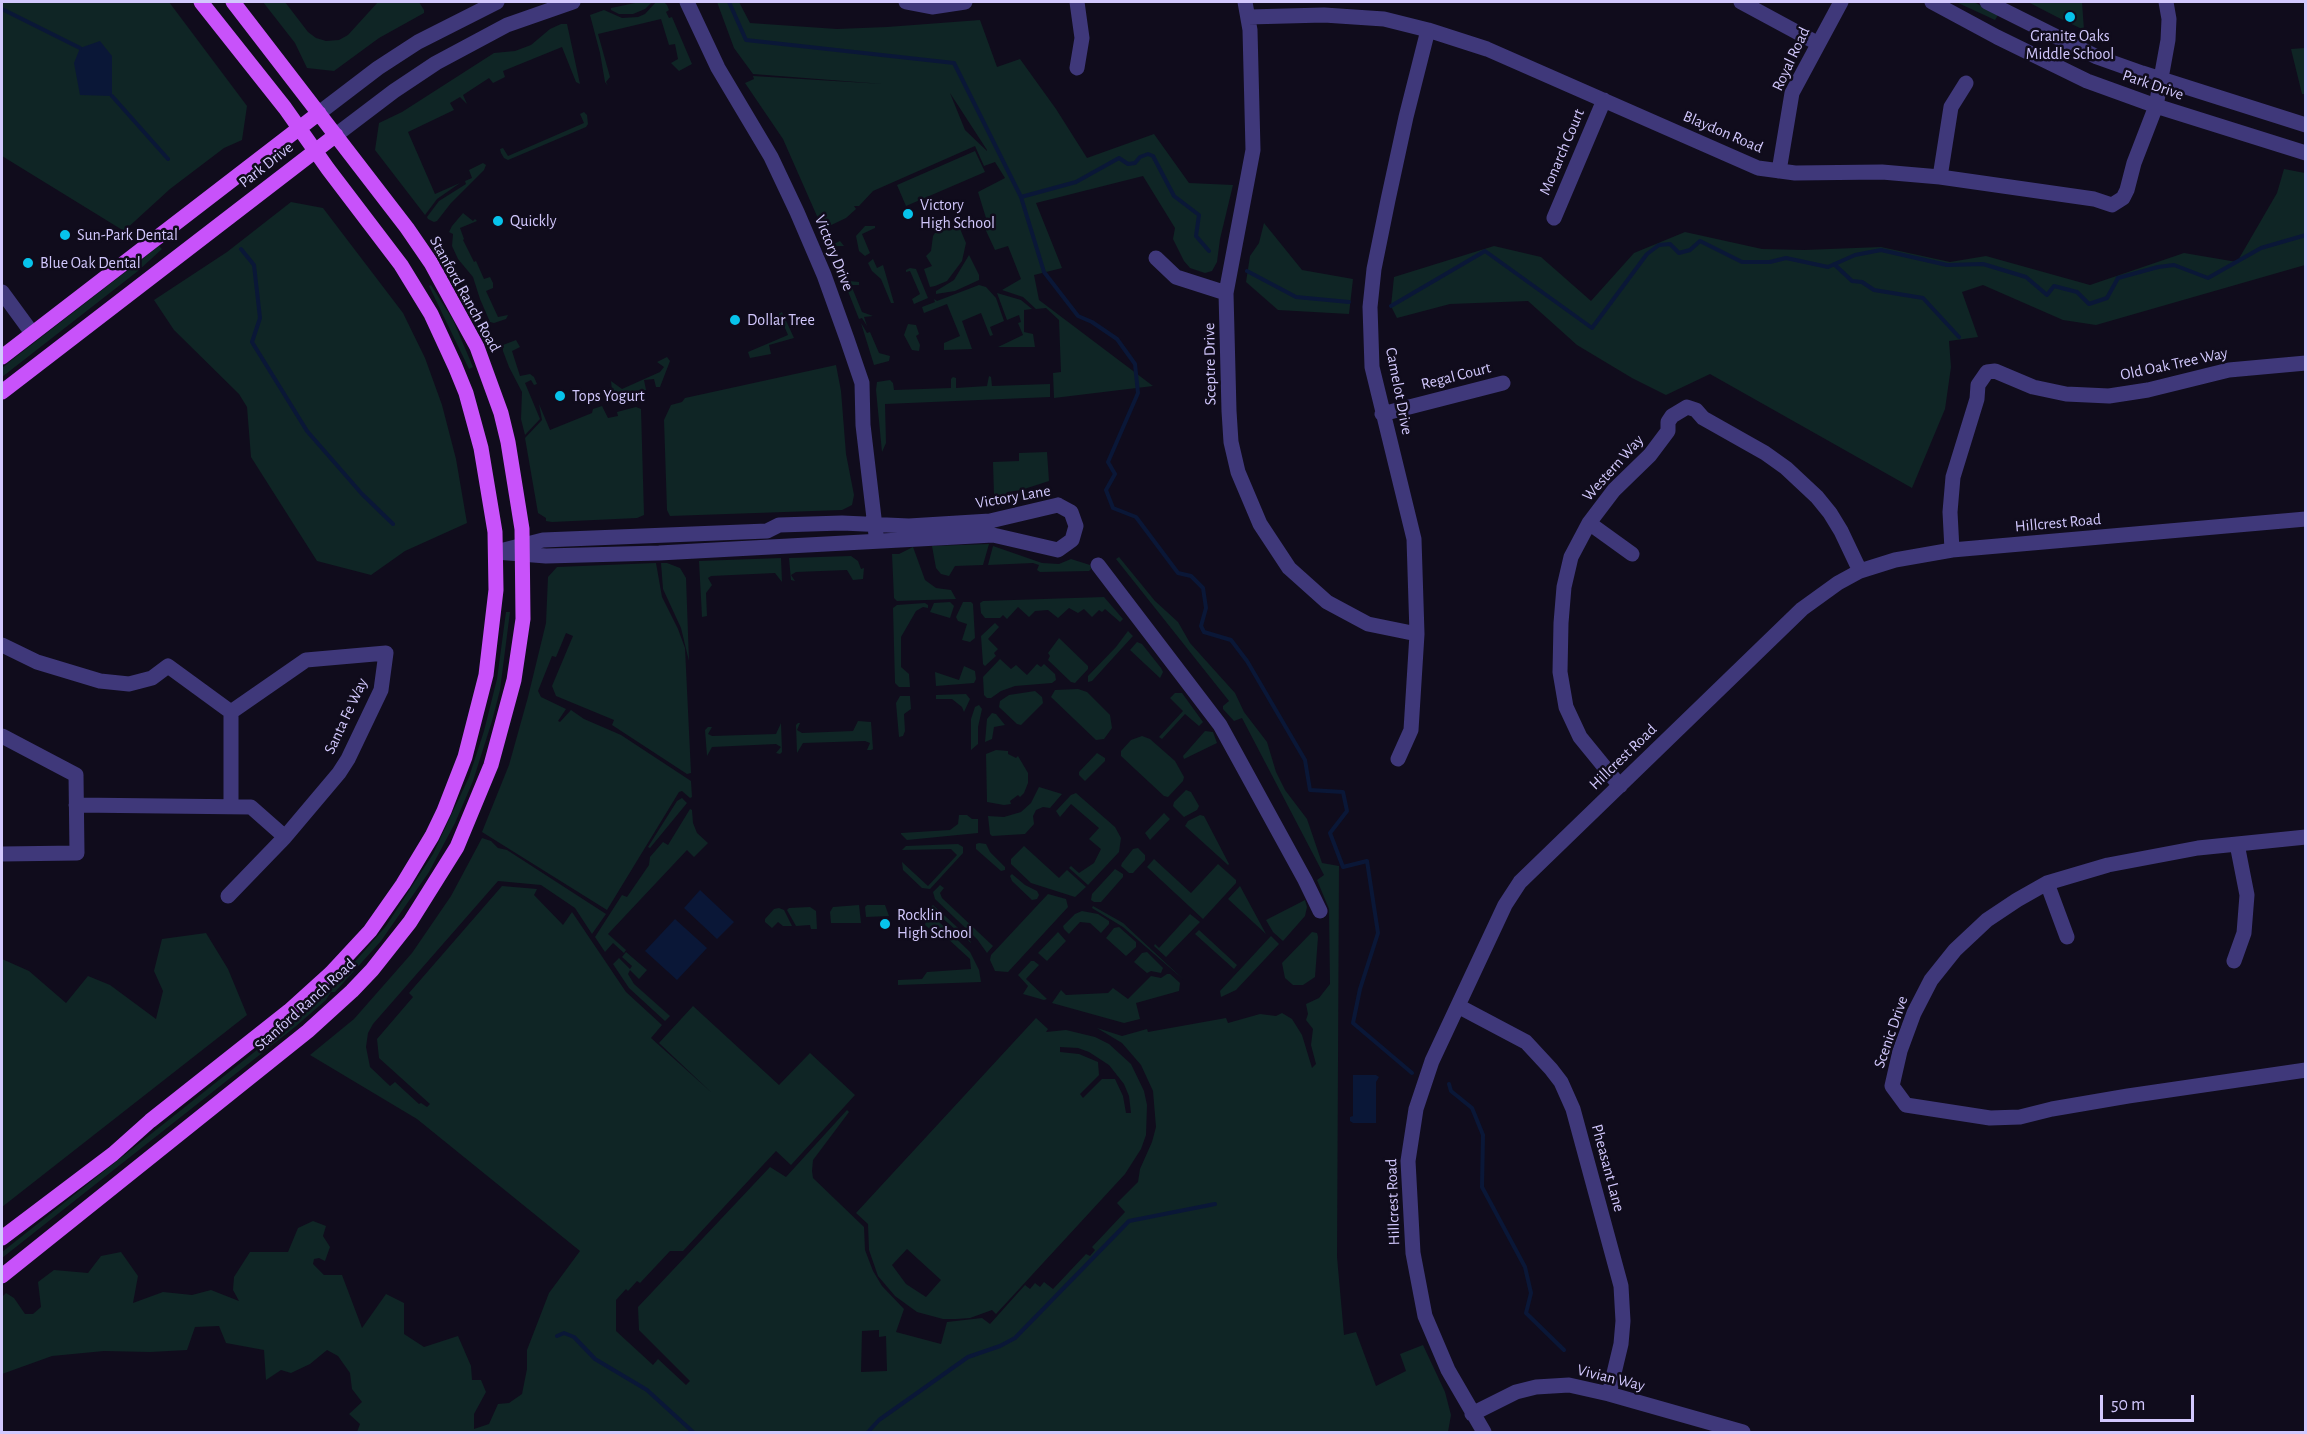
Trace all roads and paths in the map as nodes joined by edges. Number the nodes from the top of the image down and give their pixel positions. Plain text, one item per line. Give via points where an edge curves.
1 (201, 2) edge
2 (233, 2) edge
3 (497, 2) edge
4 (573, 2) edge
5 (687, 2) edge
6 (906, 2) edge
7 (965, 2) edge
8 (1077, 2) edge
9 (1741, 2) edge
10 (1841, 2) edge
11 (1932, 2) edge
12 (1987, 2) edge
13 (2166, 2) edge
14 (1247, 9) edge
15 (1428, 30) junction
16 (1817, 44) junction
17 (1077, 68) dead end
18 (1966, 82) dead end
19 (2158, 93) junction
20 (1604, 100) junction
21 (319, 113) junction
22 (2306, 125) edge
23 (300, 129) junction
24 (336, 135) junction
25 (315, 150) junction
26 (2306, 153) edge
27 (1779, 171) junction
28 (1940, 177) junction
29 (1554, 218) dead end
30 (1156, 258) dead end
31 (2, 292) edge
32 (1226, 293) junction
33 (32, 333) junction
34 (2, 357) edge
35 (2306, 363) edge
36 (1503, 383) dead end
37 (2, 392) edge
38 (1382, 414) junction
39 (2306, 519) edge
40 (1588, 523) junction
41 (876, 524) junction
42 (876, 541) junction
43 (524, 550) junction
44 (1952, 550) junction
45 (496, 552) junction
46 (1632, 554) dead end
47 (1098, 565) dead end
48 (1860, 572) junction
49 (1417, 634) junction
50 (2, 645) edge
51 (231, 712) junction
52 (2, 736) edge
53 (1398, 759) dead end
54 (1620, 786) junction
55 (76, 805) junction
56 (231, 807) junction
57 (285, 837) junction
58 (2306, 837) edge
59 (2237, 844) junction
60 (2, 855) edge
61 (2047, 883) junction
62 (228, 896) dead end
63 (1320, 911) dead end
64 (2067, 937) dead end
65 (2234, 961) dead end
66 (1458, 1006) junction
67 (2306, 1070) edge
68 (2, 1238) edge
69 (2, 1276) edge
70 (1609, 1394) junction
71 (1472, 1414) junction
72 (1484, 1432) edge
73 (1743, 1432) edge

1 - 23 main road, Stanford Ranch Road
2 - 21 main road, Stanford Ranch Road
3 - 21 street, Park Drive via 418,42
4 - 24 street, Park Drive via 507,25 436,63
5 - 41 street, Victory Drive via 718,68 771,157 848,339 862,383 863,425
6 - 7 street via 932,7
8 - 17 street via 1082,38
9 - 16 street
10 - 16 street, Royal Road
11 - 19 street, Park Drive via 2087,81
12 - 19 street, Park Drive via 2097,57
13 - 19 street via 2169,19
14 - 15 street, Blaydon Road via 1384,19
14 - 32 street, Sceptre Drive via 1253,150
15 - 20 street, Blaydon Road via 1487,49
15 - 38 street, Camelot Drive via 1374,269 1370,307 1372,357
16 - 27 street, Royal Road via 1792,93
18 - 28 street via 1952,107
19 - 22 street, Park Drive
19 - 26 street, Park Drive
19 - 28 street, Blaydon Road via 2127,190 2112,206 2094,199
20 - 27 street, Blaydon Road via 1758,168
20 - 29 street, Monarch Court
21 - 23 main road, Park Drive
21 - 24 main road, Stanford Ranch Road
23 - 25 main road, Stanford Ranch Road
23 - 33 main road, Park Drive
24 - 25 main road, Park Drive
24 - 43 main road, Stanford Ranch Road via 431,263 477,346 508,442
25 - 37 main road, Park Drive
25 - 45 main road, Stanford Ranch Road via 401,265 444,340 466,393 481,448
27 - 28 street, Blaydon Road
30 - 32 street via 1176,277
31 - 33 street
32 - 49 street, Sceptre Drive via 1231,442 1238,472 1260,524 1289,568 1327,602 1368,624
33 - 34 main road, Park Drive
35 - 44 street, Old Oak Tree Way via 2229,370 2109,396 2066,394 2034,387 1995,371 1987,372 1978,385 1953,477
36 - 38 street, Regal Court
38 - 49 street, Camelot Drive via 1414,539
39 - 44 street, Hillcrest Road
40 - 46 street
40 - 48 street, Western Way via 1614,490 1650,455 1668,431 1672,416 1687,407 1765,453 1802,482 1830,513
40 - 54 street, Western Way via 1571,557 1564,587 1562,690 1580,737
41 - 42 street, Victory Drive
41 - 42 street, Victory Lane via 990,521 1058,505 1071,512 1076,526 1072,540 1058,550 993,536
41 - 43 street, Victory Lane via 778,525 767,531 543,540
42 - 43 street, Victory Lane via 658,553
43 - 45 street, Victory Lane
43 - 69 main road, Stanford Ranch Road via 519,648 508,709 491,765 457,848 410,922 352,992 308,1031
44 - 48 street, Hillcrest Road via 1895,560
45 - 68 main road, Stanford Ranch Road via 490,647 473,730 432,836 387,908 351,952 289,1011
47 - 63 street via 1220,725
48 - 54 street, Hillcrest Road via 1802,609
49 - 53 street, Camelot Drive via 1411,730
50 - 51 street via 37,662 100,681 129,684 152,678 168,666
51 - 56 street
51 - 57 street, Santa Fe Way via 306,660 386,653 381,690 348,759
52 - 55 street via 76,775
54 - 66 street, Hillcrest Road via 1520,882 1505,904
55 - 56 street
55 - 60 street via 77,853
56 - 57 street via 251,807
57 - 62 street
58 - 59 street, Scenic Drive
59 - 61 street, Scenic Drive via 2108,865
59 - 65 street via 2247,895 2244,933
61 - 64 street
61 - 67 street, Scenic Drive via 1987,920 1931,980 1900,1051 1892,1086 1906,1104 1990,1118 2020,1117
66 - 70 street, Pheasant Lane via 1526,1042 1561,1082 1573,1108 1621,1286 1622,1332
66 - 71 street, Hillcrest Road via 1432,1061 1416,1109 1408,1169 1420,1296 1435,1343
70 - 71 street, Vivian Way via 1569,1385 1536,1387 1516,1392
70 - 73 street, Vivian Way
71 - 72 street, Hillcrest Road

